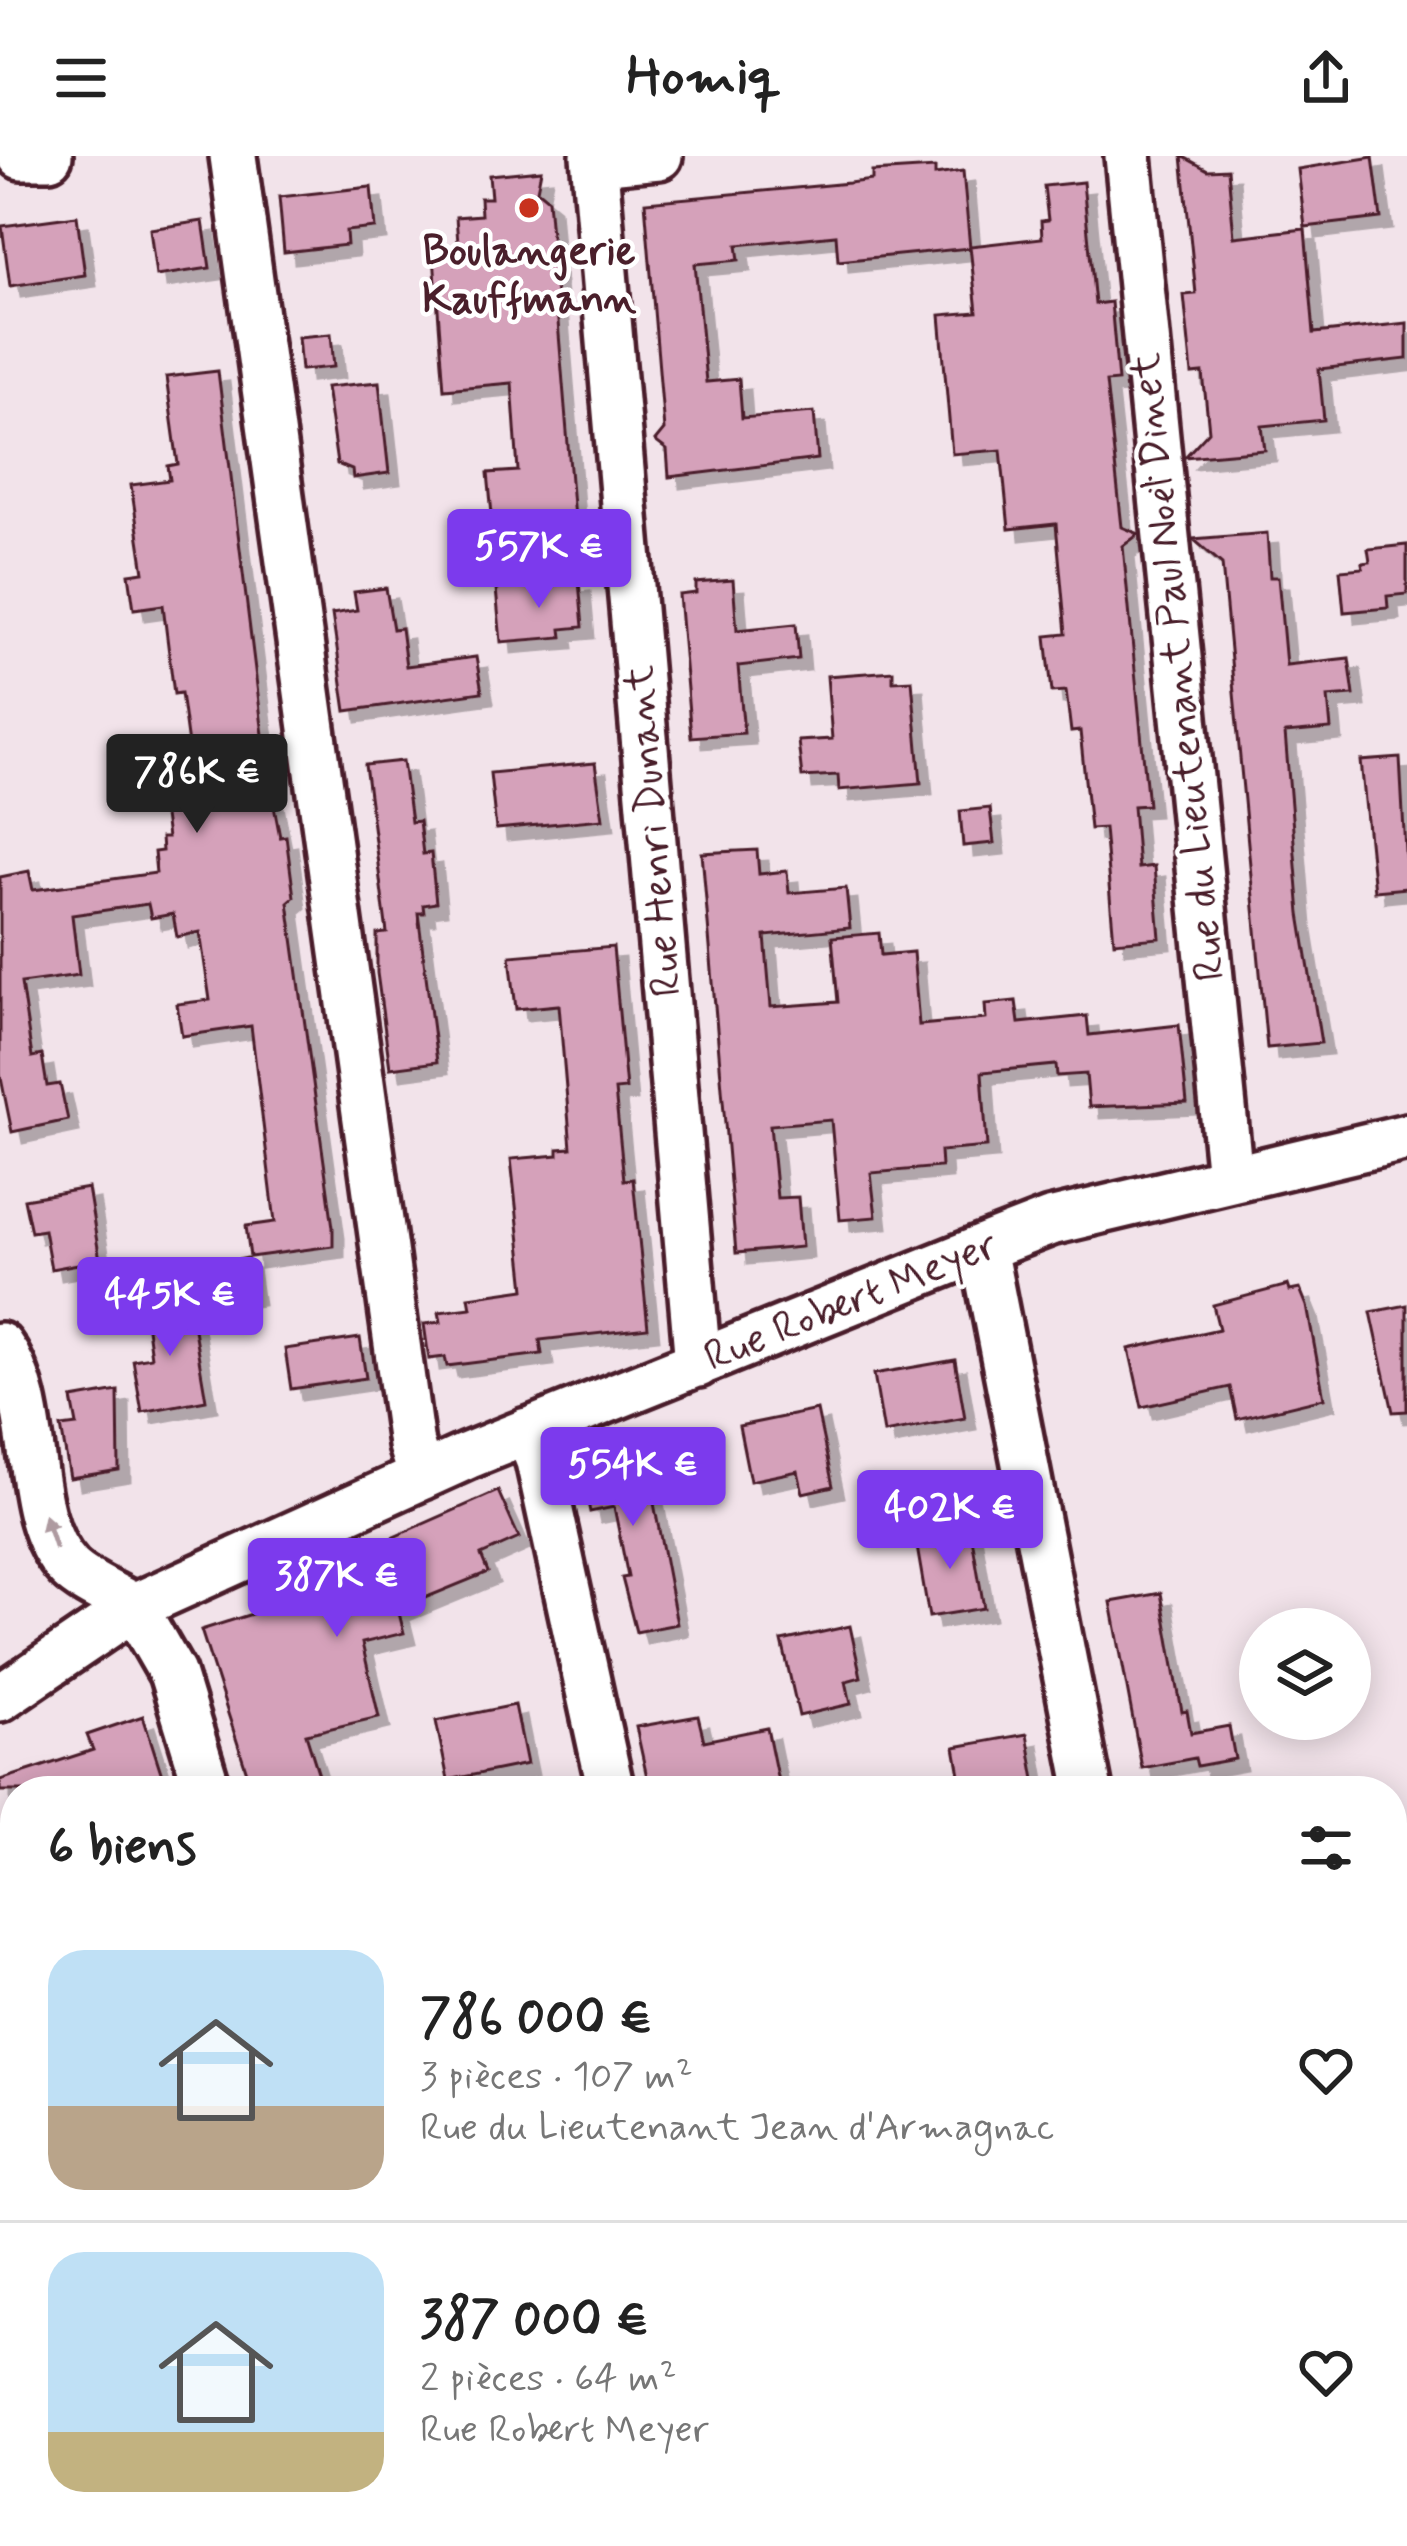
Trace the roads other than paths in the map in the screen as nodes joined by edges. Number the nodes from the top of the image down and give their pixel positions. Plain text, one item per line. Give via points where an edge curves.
1 (21, 156) edge
2 (49, 156) edge
3 (233, 156) edge
4 (659, 156) edge
5 (1128, 156) edge
6 (595, 159) edge
7 (1407, 1137) edge
8 (1230, 1178) junction
9 (983, 1248) junction
10 (0, 1346) edge
11 (698, 1364) junction
12 (527, 1432) junction
13 (421, 1477) junction
14 (134, 1606) junction
15 (0, 1699) edge
16 (203, 1776) edge
17 (607, 1776) edge
18 (1086, 1776) edge

1 - 2 street
3 - 13 street
4 - 6 street
5 - 8 street, Rue du Lieutenant Paul Noël Dinet
6 - 11 street, Rue Henri Dunant
7 - 8 street, Rue Robert Meyer
8 - 9 street, Rue Robert Meyer via 1050,1222
9 - 11 street, Rue Robert Meyer
9 - 18 street
14 -> 10 street via 71,1571 49,1542 18,1372
11 - 12 street, Rue Robert Meyer
12 - 13 street, Rue Robert Meyer
12 - 17 street
13 - 14 street, Rue Robert Meyer
14 - 15 street, Rue Robert Meyer
14 - 16 street via 172,1673

